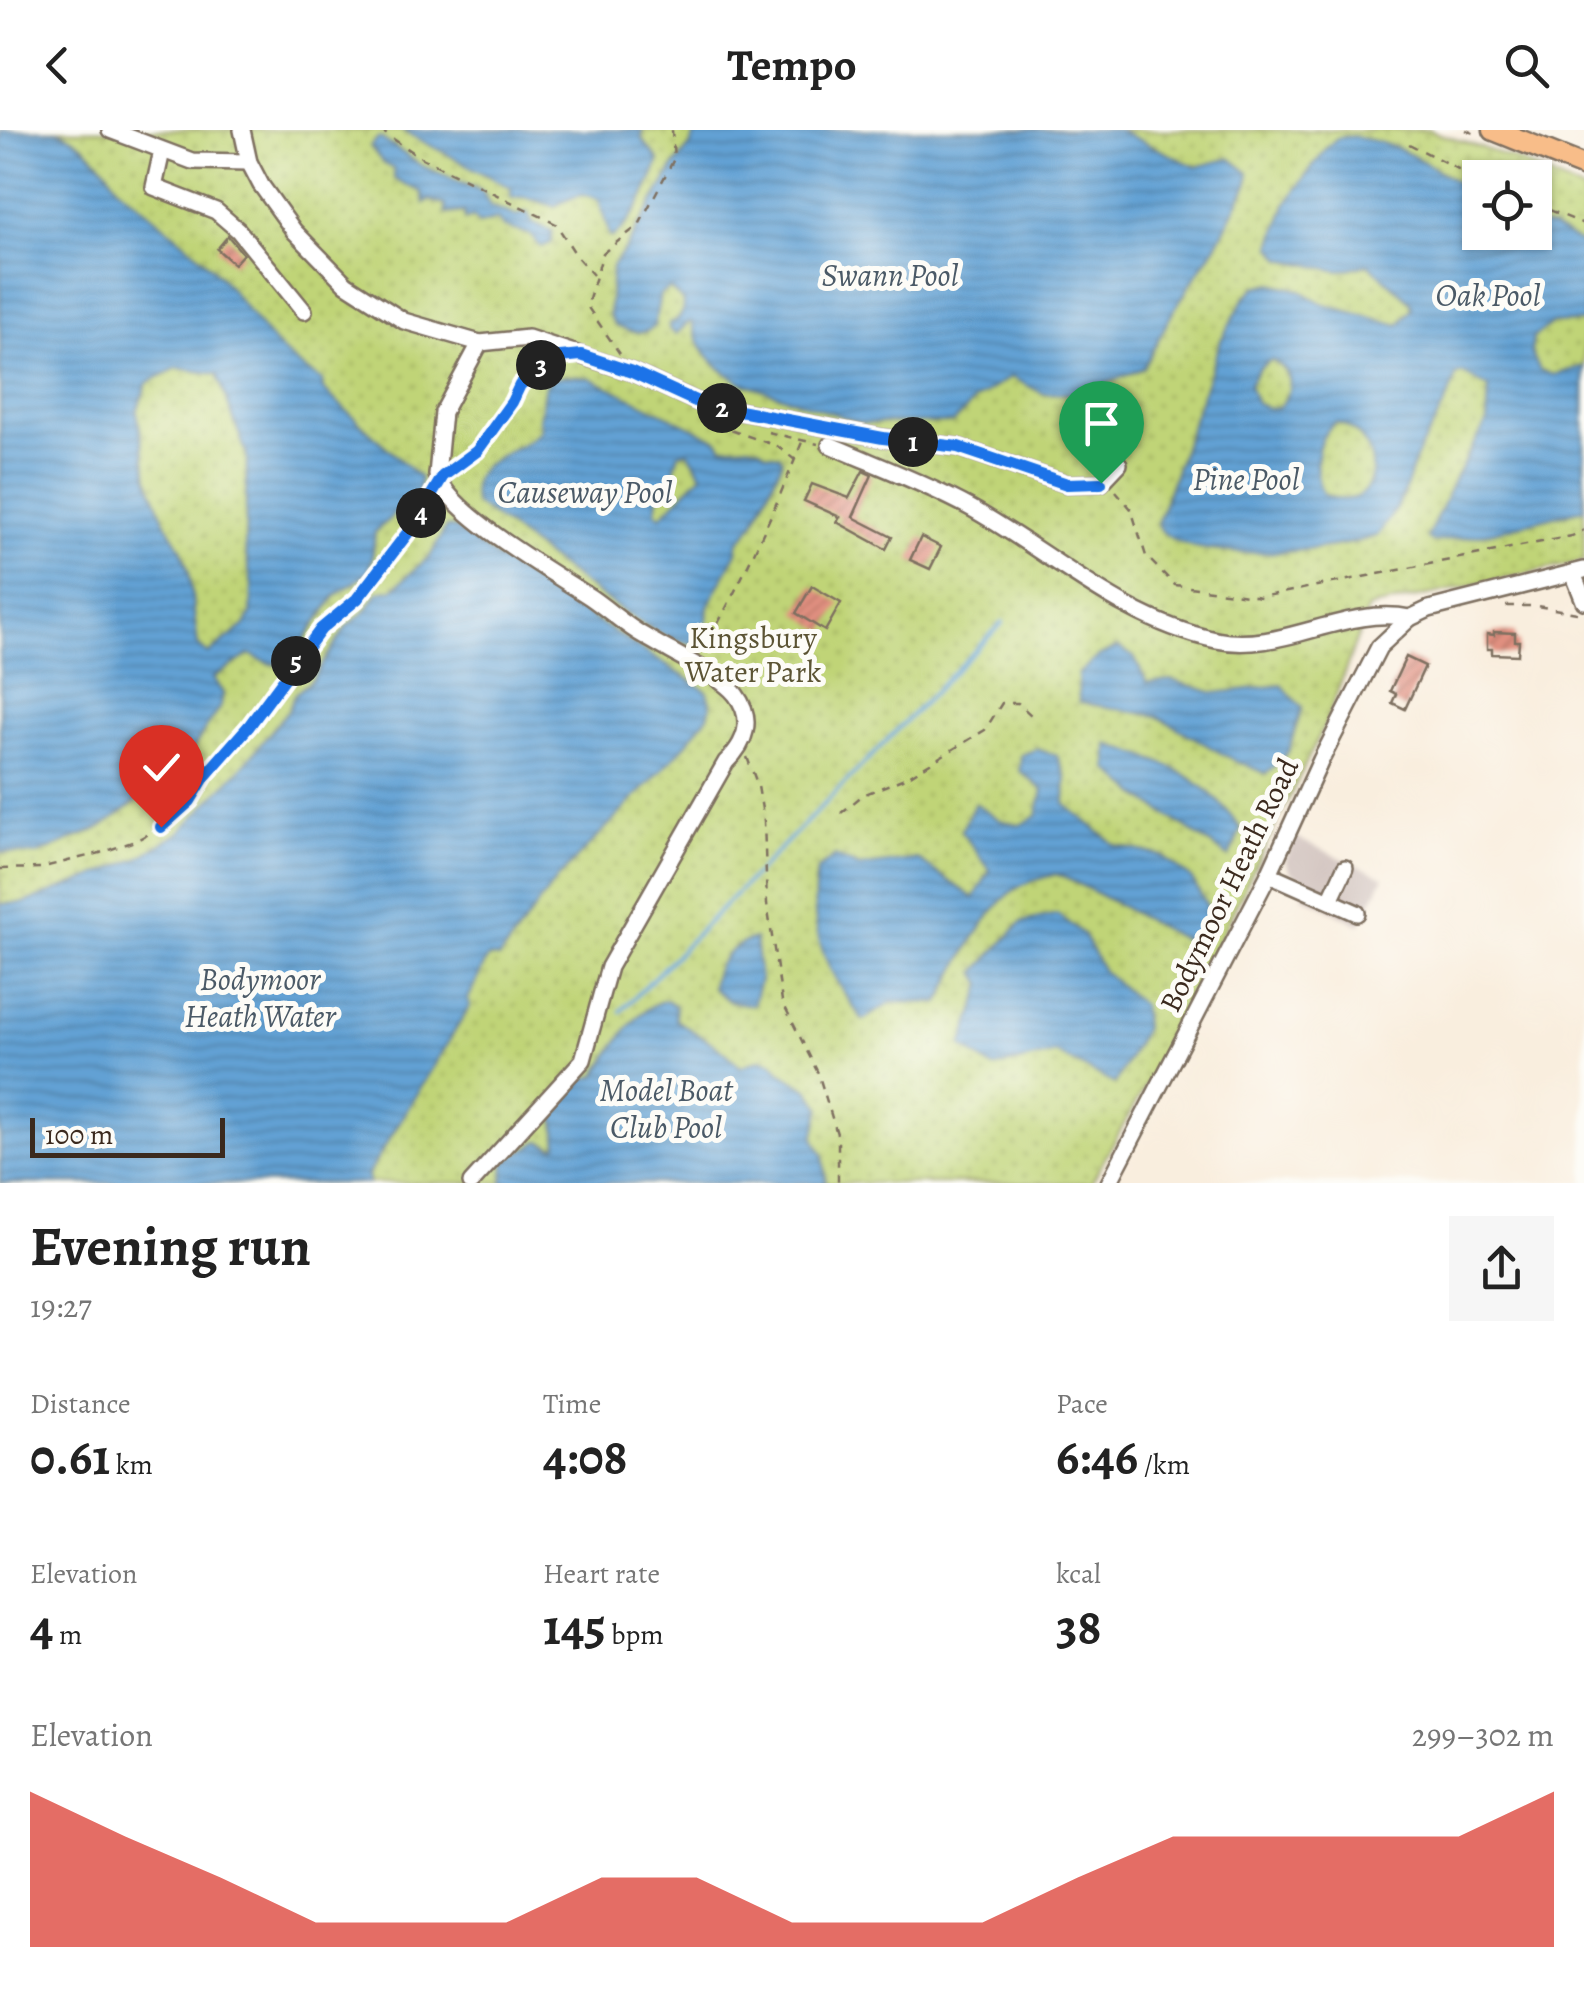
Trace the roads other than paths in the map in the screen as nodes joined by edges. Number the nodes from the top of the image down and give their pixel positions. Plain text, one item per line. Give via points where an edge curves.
1 (110, 130) edge
2 (242, 130) edge
3 (1494, 130) edge
4 (162, 151) junction
5 (249, 162) junction
6 (1584, 166) edge
7 (304, 311) dead end
8 (480, 343) junction
9 (830, 446) dead end
10 (1119, 464) dead end
11 (1579, 571) edge
12 (1584, 601) edge
13 (1410, 618) junction
14 (1345, 868) dead end
15 (1269, 874) junction
16 (1330, 900) junction
17 (1357, 913) dead end
18 (470, 1183) edge
19 (1108, 1183) edge

1 - 4 street
2 - 5 street
3 - 6 main road
4 - 5 street via 192,161
4 - 7 street via 154,188 216,211
5 - 8 street via 294,231 346,284 404,321
8 - 10 street via 528,338 632,372 700,411 958,447 1067,484 1101,483
8 - 18 street via 442,412 440,484 477,522 733,690 746,728 741,747 726,762 609,967 583,1060
9 - 13 street via 970,508 1121,604 1192,634 1257,644 1375,616
11 - 12 street
11 - 13 street
13 - 15 street, Bodymoor Heath Road via 1379,647
14 - 16 street
15 - 16 street
15 - 19 street, Bodymoor Heath Road
16 - 17 street

